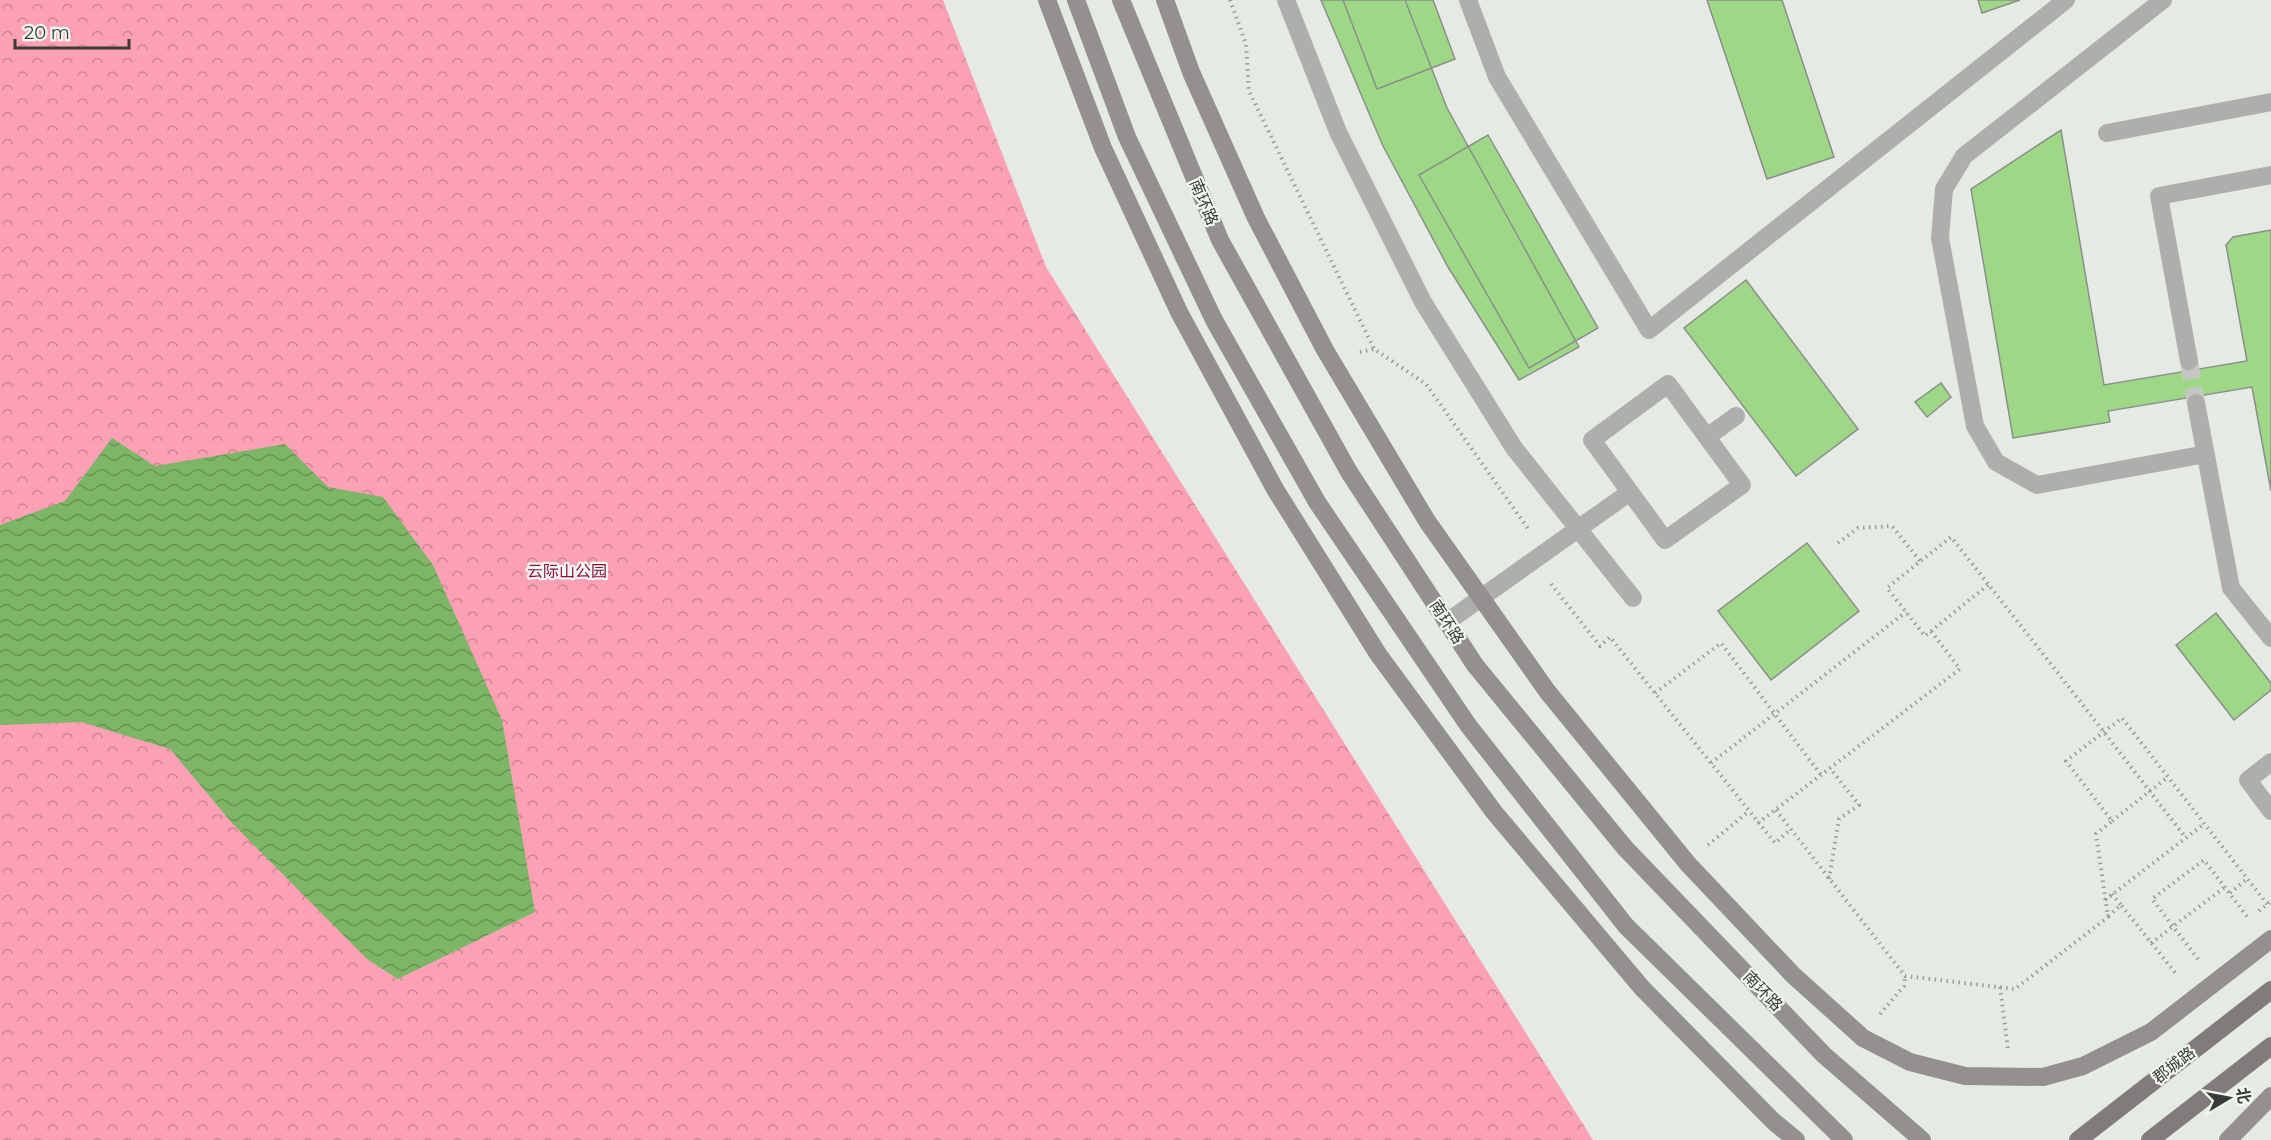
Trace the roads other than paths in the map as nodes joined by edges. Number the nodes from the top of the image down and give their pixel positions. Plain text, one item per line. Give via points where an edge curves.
1 (1047, 0) edge
2 (1076, 0) edge
3 (1122, 0) edge
4 (1166, 0) edge
5 (1286, 0) edge
6 (1468, 0) edge
7 (2066, 0) edge
8 (2163, 0) edge
9 (2271, 102) edge
10 (2107, 133) dead end
11 (2271, 175) edge
12 (2189, 361) tunnel mouth
13 (2196, 403) tunnel mouth
14 (1736, 416) dead end
15 (1707, 437) junction
16 (2206, 454) junction
17 (1630, 492) junction
18 (1578, 529) junction
19 (1481, 598) junction
20 (1633, 598) dead end
21 (1447, 622) junction
22 (2271, 638) edge
23 (2271, 762) edge
24 (2271, 811) edge
25 (2271, 939) edge
26 (2271, 990) edge
27 (2271, 1046) edge
28 (2271, 1095) edge
29 (1796, 1140) edge
30 (1844, 1140) edge
31 (1922, 1140) edge
32 (2078, 1140) edge
33 (2150, 1140) edge
34 (2228, 1140) edge

1 - 29 street via 1103,148 1179,312 1275,489 1378,654 1494,812 1642,988
2 - 30 street via 1127,137 1214,320 1317,502 1468,725 1626,926
3 - 21 street, 南环路 via 1220,240 1349,471
4 - 19 street via 1191,72 1256,218 1324,350 1427,521
5 - 18 street via 1338,132 1423,302 1514,448
6 - 7 street via 1497,77 1649,330
8 - 16 street via 1964,156 1944,189 1940,238 1975,426 1996,462 2037,485
9 - 10 street
11 - 12 street via 2159,196
13 - 16 street
14 - 15 street
15 - 17 street via 1742,485 1665,540
15 - 17 street via 1668,384 1592,440
16 - 22 street via 2231,588
17 - 18 street
18 - 19 street
18 - 20 street
19 - 21 street
19 - 25 street via 1547,691 1688,864 1793,975 1837,1015 1863,1038 1910,1062 1965,1076 2043,1077 2083,1066 2151,1032
21 - 31 street, 南环路 via 1475,665 1625,848 1824,1055
23 - 24 street via 2248,780
26 - 32 main road, 郡城路
27 - 33 main road
28 - 34 street

